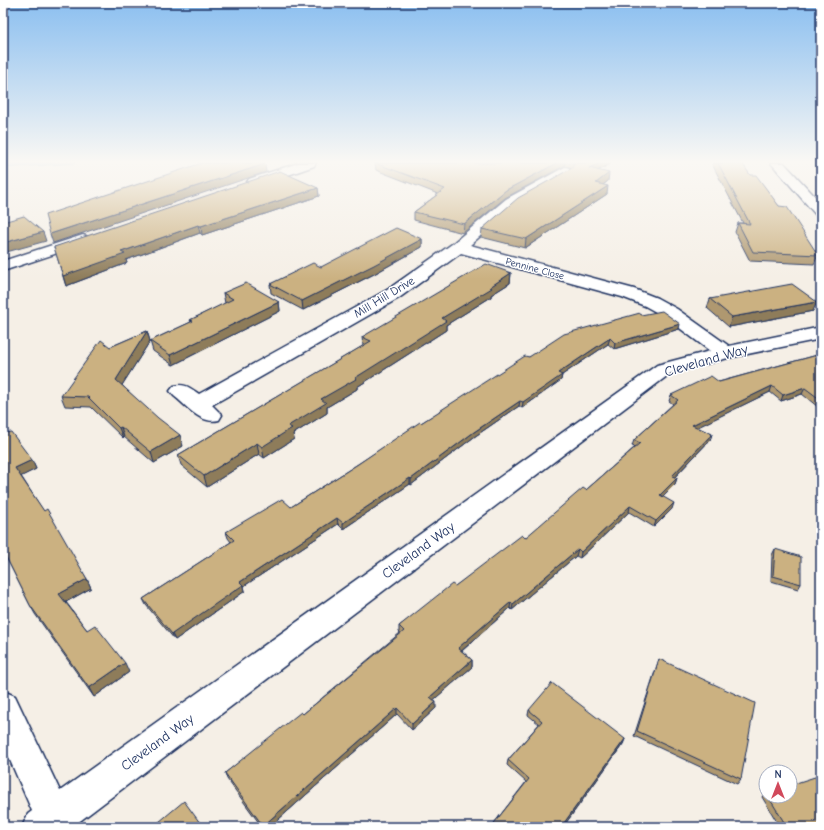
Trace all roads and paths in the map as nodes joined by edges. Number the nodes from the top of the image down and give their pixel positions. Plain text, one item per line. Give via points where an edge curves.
1 (511, 202) edge
2 (813, 202) edge
3 (821, 212) edge
4 (99, 235) edge
5 (458, 246) junction
6 (3, 266) edge
7 (821, 333) edge
8 (300, 338) junction
9 (326, 352) dead end
10 (725, 353) junction
11 (181, 391) dead end
12 (3, 707) edge
13 (48, 822) edge

1 - 5 street
2 - 3 street
4 - 6 street
5 - 8 street, Mill Hill Drive via 393,294
5 - 10 street, Pennine Close via 628,293 671,313
7 - 10 street, Cleveland Way
8 - 9 street
8 - 11 street, Mill Hill Drive via 204,409
10 - 13 street, Cleveland Way via 664,369
12 - 13 street

